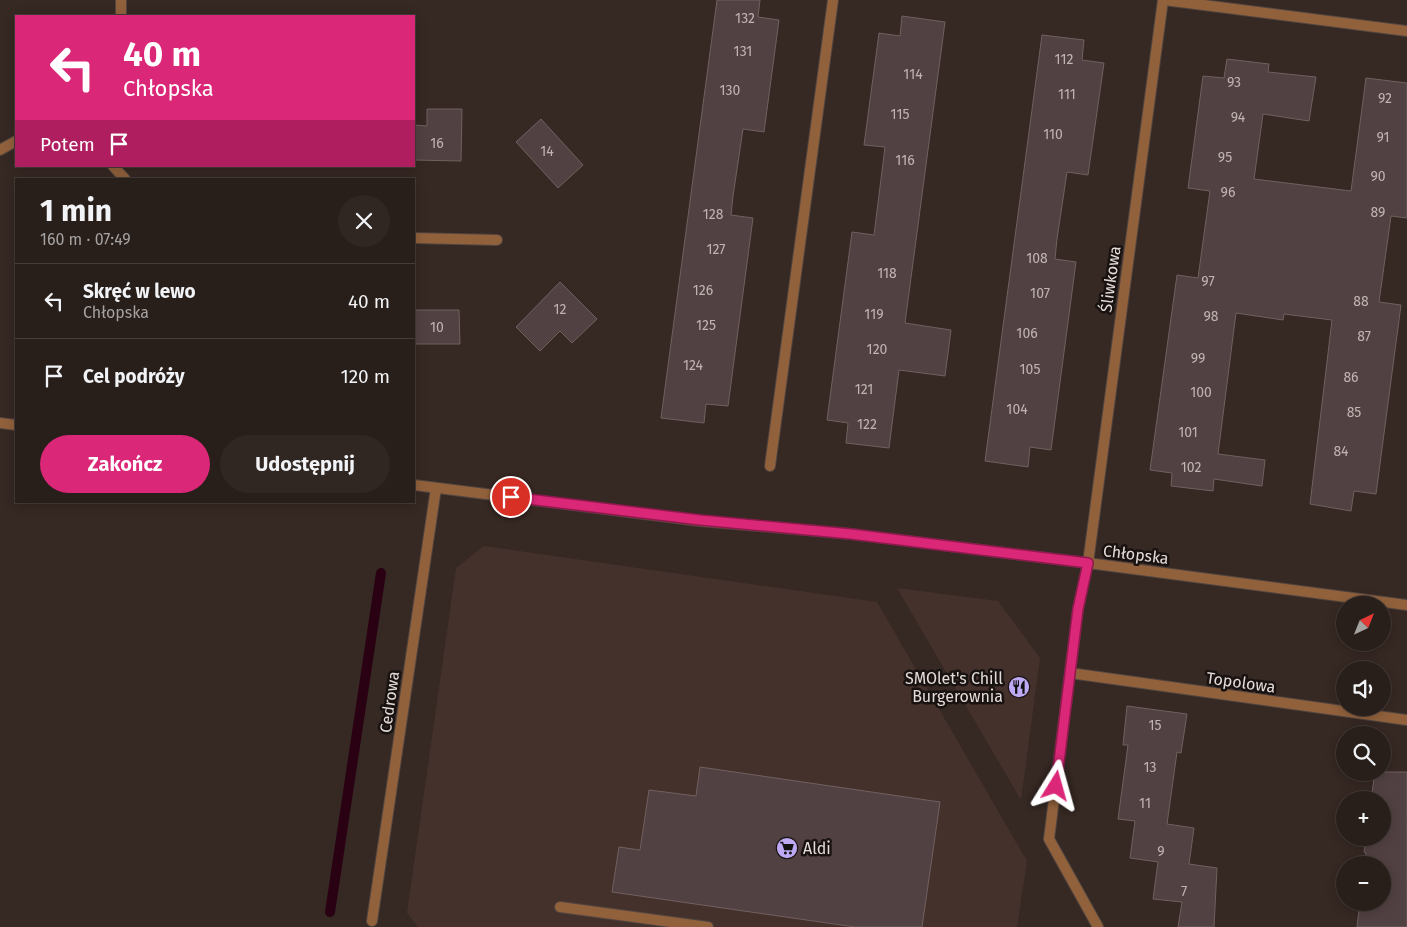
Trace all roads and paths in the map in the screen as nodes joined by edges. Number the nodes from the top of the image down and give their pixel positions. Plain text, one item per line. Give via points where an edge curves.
1 (121, 0) edge
2 (833, 0) edge
3 (1164, 0) edge
4 (121, 15) edge
5 (1407, 31) edge
6 (15, 142) edge
7 (0, 150) edge
8 (114, 167) edge
9 (124, 178) edge
10 (415, 238) edge
11 (497, 240) dead end
12 (0, 423) edge
13 (15, 425) edge
14 (770, 466) dead end
15 (415, 485) edge
16 (436, 488) junction
17 (1088, 563) junction
18 (1407, 605) edge
19 (1070, 673) junction
20 (1407, 720) edge
21 (560, 907) dead end
22 (372, 921) dead end
23 (708, 927) edge
24 (1098, 927) edge

1 - 4 street
2 - 14 street
3 - 5 street, Śliwkowa
3 - 17 street, Śliwkowa
6 - 7 street
8 - 9 street
10 - 11 street
12 - 13 street
15 - 16 street, Chłopska
16 - 17 street, Chłopska
16 - 22 street, Cedrowa
17 - 18 street, Chłopska
17 - 19 street
19 - 20 street, Topolowa
19 - 24 street via 1049,839
21 - 23 street

